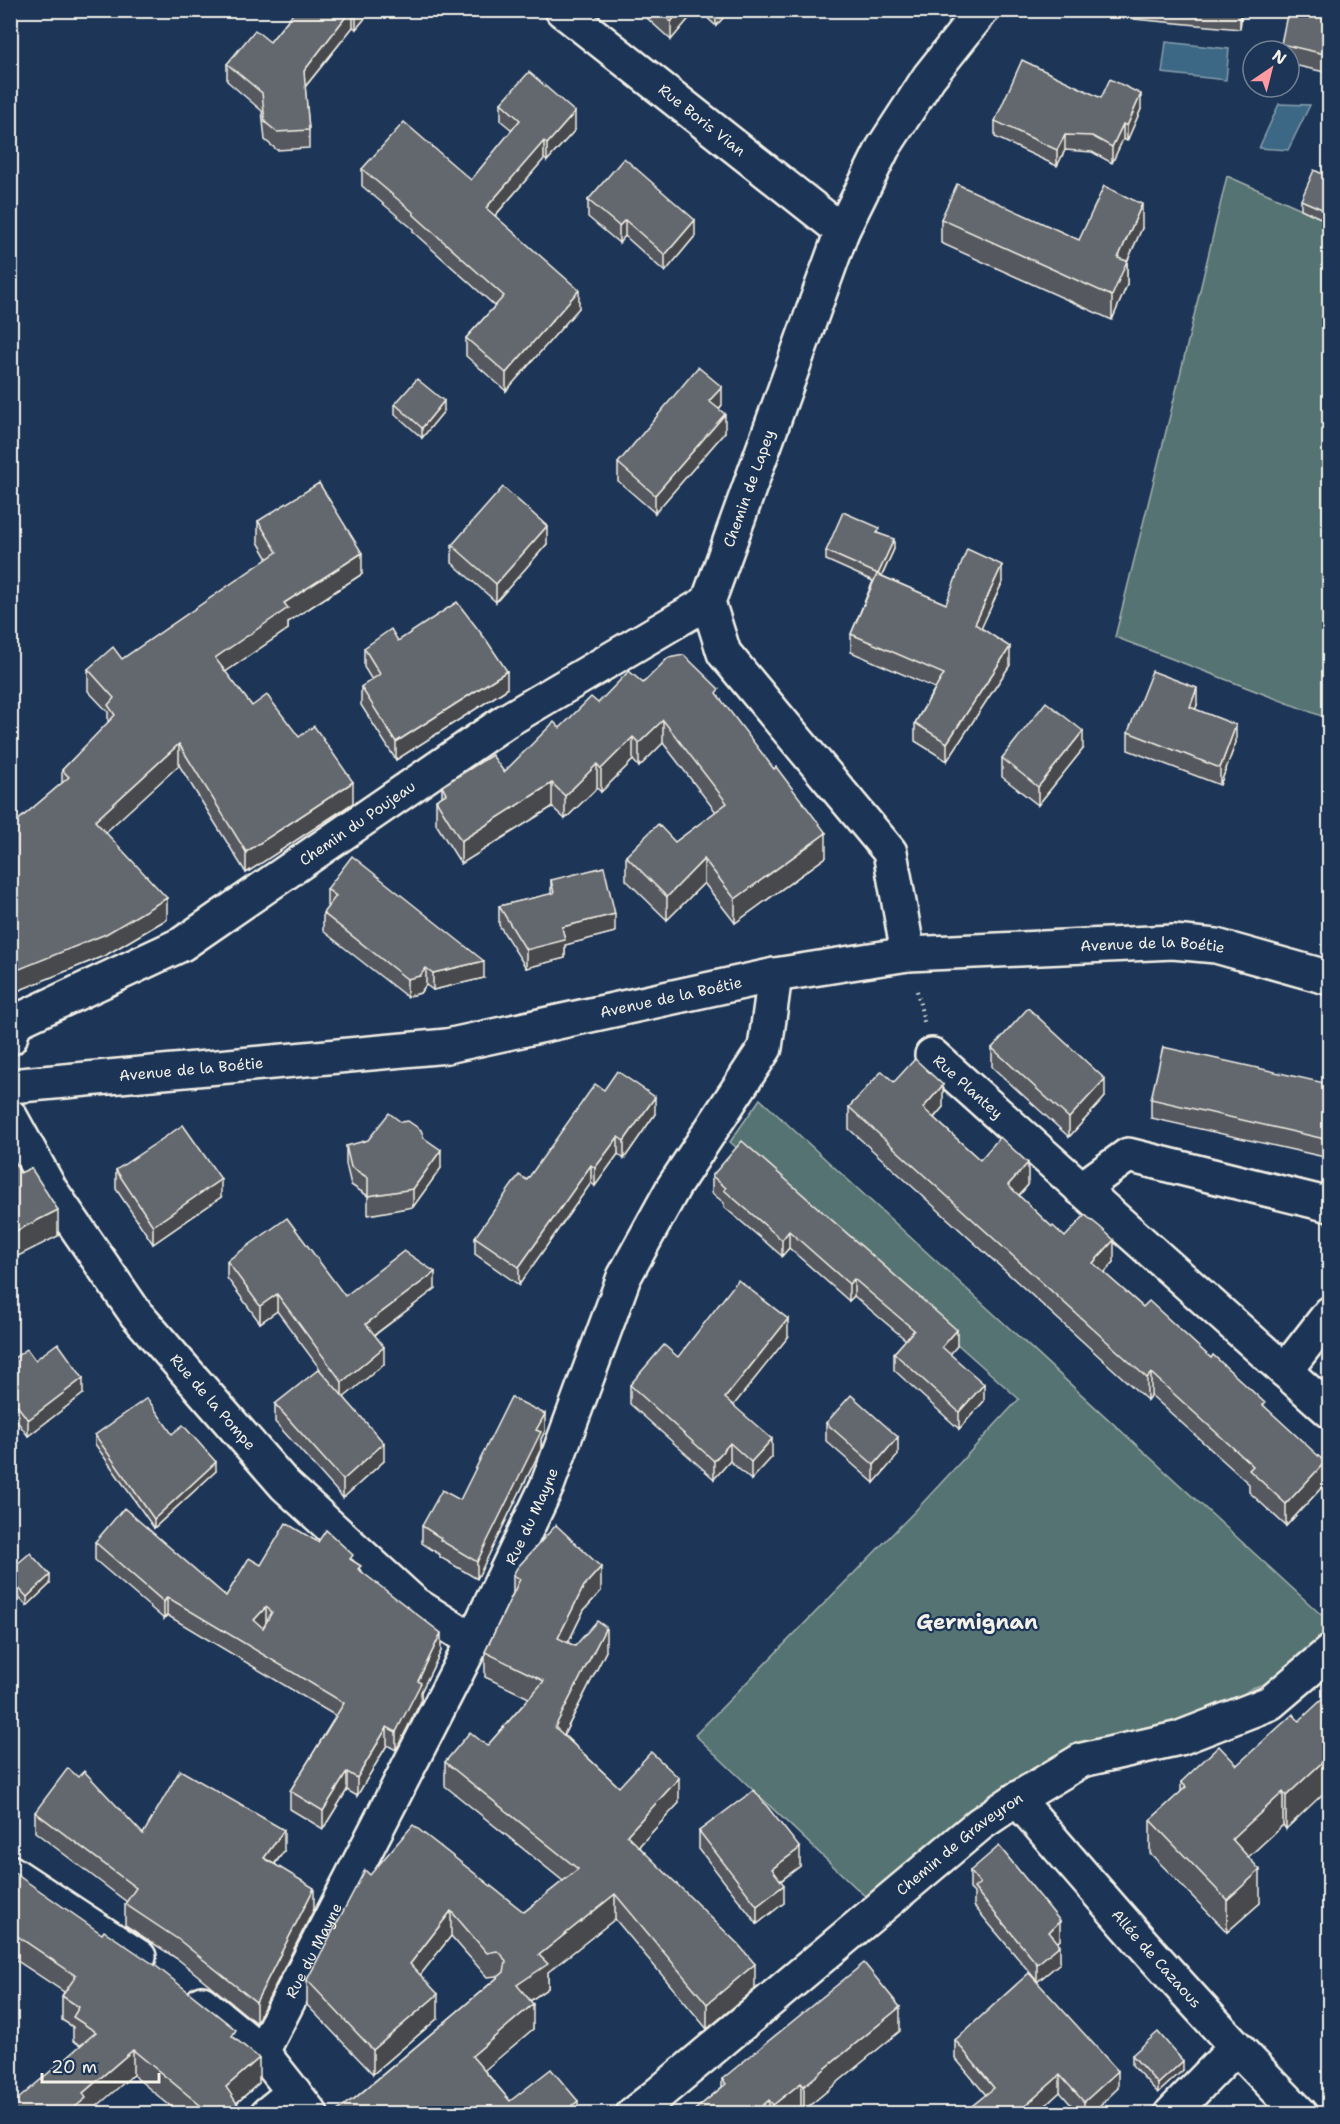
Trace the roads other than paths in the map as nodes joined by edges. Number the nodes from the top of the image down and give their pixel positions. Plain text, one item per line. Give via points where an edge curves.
1 (562, 10) edge
2 (982, 10) edge
3 (842, 231) junction
4 (708, 602) junction
5 (908, 954) junction
6 (775, 975) junction
7 (1329, 978) edge
8 (10, 1038) edge
9 (932, 1055) road end
10 (10, 1086) edge
11 (10, 1116) edge
12 (1081, 1189) junction
13 (1329, 1204) edge
14 (1329, 1313) edge
15 (1285, 1371) junction
16 (1329, 1411) edge
17 (473, 1641) junction
18 (1329, 1652) edge
19 (1017, 1798) junction
20 (10, 1872) edge
21 (1236, 2047) junction
22 (262, 2052) junction
23 (303, 2103) edge
24 (267, 2114) edge
25 (633, 2114) edge
26 (1171, 2114) edge
27 (1301, 2114) edge

1 - 3 street, Rue Boris Vian
2 - 3 street, Chemin de Lapey via 929,77 883,148
3 - 4 street, Chemin de Lapey
4 - 5 street via 724,653 890,852
4 - 8 street, Chemin du Poujeau via 506,721 182,944 15,1023
5 - 6 street, Avenue de la Boétie
5 - 7 street, Avenue de la Boétie via 1173,942 1216,946
6 - 10 street, Avenue de la Boétie via 447,1046
6 - 17 street, Rue du Mayne via 765,1048 674,1186 624,1277 547,1486
9 - 12 street, Rue Plantey
11 - 17 street, Rue de la Pompe via 50,1189 136,1314 285,1485 415,1604
12 - 13 street via 1128,1155
12 - 15 street, Rue Plantey
14 - 15 street
15 - 16 street, Rue Plantey
17 - 22 street, Rue du Mayne
18 - 19 street, Chemin de Graveyron via 1270,1703 1180,1738 1082,1760
19 - 21 street, Allée de Cazaous
19 - 25 street, Chemin de Graveyron via 980,1824
20 - 22 street via 171,1979
21 - 26 street
21 - 27 street, Allée de Cazaous
22 - 23 street
23 - 24 street

